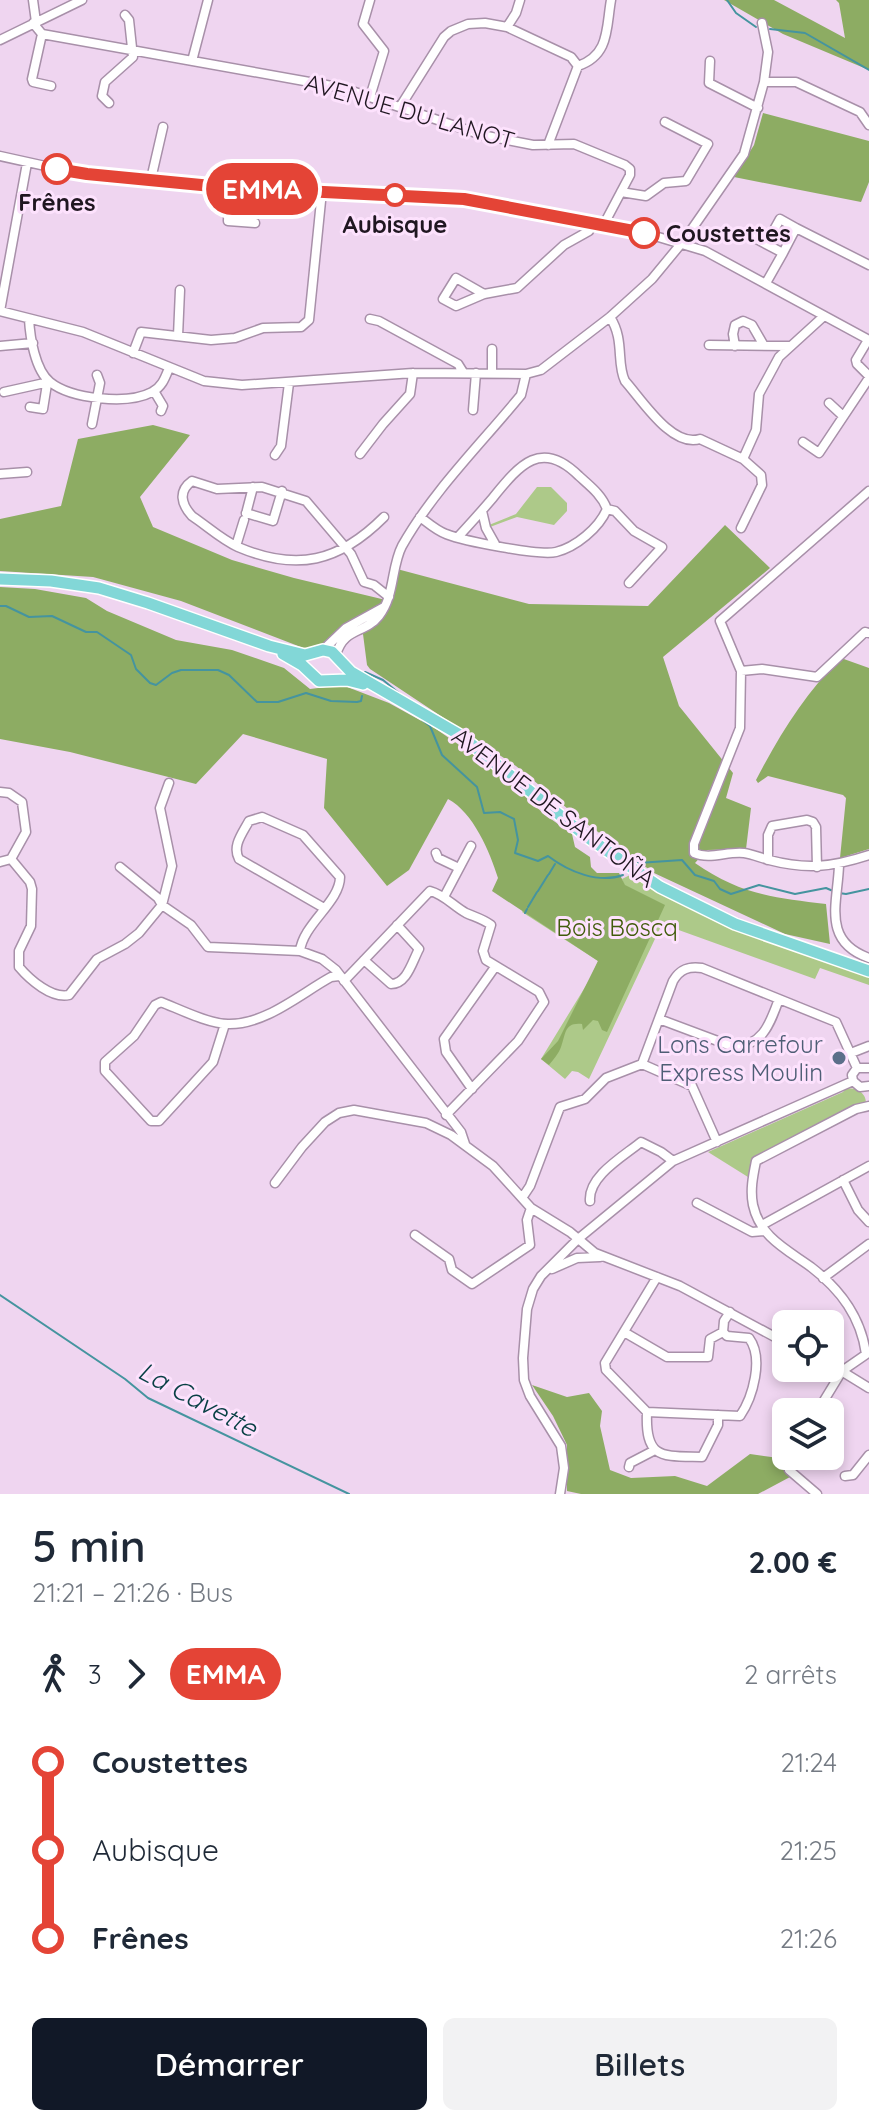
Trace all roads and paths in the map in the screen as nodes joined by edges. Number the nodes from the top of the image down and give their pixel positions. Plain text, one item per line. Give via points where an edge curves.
1 (33, 0) edge
2 (82, 0) edge
3 (208, 0) edge
4 (370, 0) edge
5 (520, 0) edge
6 (611, 0) edge
7 (125, 15) dead end
8 (35, 23) junction
9 (762, 23) dead end
10 (507, 27) junction
11 (42, 34) junction
12 (0, 40) edge
13 (134, 50) junction
14 (192, 61) junction
15 (710, 61) dead end
16 (578, 66) junction
17 (764, 82) junction
18 (51, 86) dead end
19 (370, 97) junction
20 (109, 103) dead end
21 (400, 107) junction
22 (758, 108) junction
23 (665, 122) dead end
24 (869, 125) edge
25 (163, 127) dead end
26 (548, 145) junction
27 (0, 156) edge
28 (27, 163) junction
29 (151, 179) junction
30 (229, 187) junction
31 (322, 191) junction
32 (621, 192) junction
33 (255, 223) dead end
34 (592, 224) junction
35 (603, 226) junction
36 (796, 228) junction
37 (747, 234) dead end
38 (681, 243) junction
39 (766, 244) junction
40 (783, 253) junction
41 (869, 254) edge
42 (5, 256) edge
43 (858, 259) junction
44 (869, 265) edge
45 (766, 283) junction
46 (180, 290) dead end
47 (484, 294) junction
48 (0, 311) edge
49 (824, 316) junction
50 (610, 317) junction
51 (29, 319) junction
52 (370, 319) dead end
53 (178, 336) junction
54 (869, 340) edge
55 (33, 343) junction
56 (763, 344) junction
57 (709, 345) dead end
58 (0, 346) edge
59 (735, 346) junction
60 (789, 346) junction
61 (492, 349) dead end
62 (133, 353) junction
63 (169, 368) junction
64 (463, 372) junction
65 (413, 373) junction
66 (476, 373) junction
67 (492, 373) junction
68 (526, 374) junction
69 (97, 375) dead end
70 (869, 377) edge
71 (48, 383) junction
72 (289, 383) junction
73 (2, 390) edge
74 (154, 391) junction
75 (97, 397) junction
76 (1, 402) edge
77 (829, 403) dead end
78 (30, 407) dead end
79 (473, 410) dead end
80 (161, 411) dead end
81 (843, 416) junction
82 (92, 424) dead end
83 (803, 442) dead end
84 (360, 454) dead end
85 (275, 455) dead end
86 (743, 459) junction
87 (27, 472) dead end
88 (0, 474) edge
89 (253, 487) junction
90 (282, 491) junction
91 (869, 491) edge
92 (607, 509) junction
93 (482, 511) junction
94 (246, 515) junction
95 (384, 517) dead end
96 (420, 517) junction
97 (273, 521) junction
98 (741, 528) dead end
99 (269, 532) dead end
100 (458, 537) junction
101 (495, 544) junction
102 (236, 546) junction
103 (345, 548) junction
104 (393, 577) junction
105 (0, 579) edge
106 (629, 583) dead end
107 (374, 585) junction
108 (389, 597) junction
109 (385, 607) junction
110 (867, 632) edge
111 (269, 646) junction
112 (319, 651) junction
113 (337, 658) junction
114 (309, 671) junction
115 (741, 671) junction
116 (333, 679) junction
117 (376, 688) junction
118 (169, 783) dead end
119 (0, 792) edge
120 (471, 846) dead end
121 (436, 853) dead end
122 (869, 855) edge
123 (11, 859) junction
124 (768, 860) junction
125 (0, 862) edge
126 (839, 865) junction
127 (120, 867) dead end
128 (817, 867) junction
129 (459, 868) junction
130 (444, 897) junction
131 (162, 905) junction
132 (324, 908) junction
133 (397, 925) junction
134 (300, 951) junction
135 (869, 958) edge
136 (364, 960) junction
137 (495, 967) junction
138 (869, 971) edge
139 (342, 979) junction
140 (779, 999) junction
141 (659, 1019) junction
142 (225, 1024) junction
143 (869, 1046) edge
144 (851, 1053) junction
145 (642, 1064) junction
146 (857, 1068) junction
147 (869, 1068) edge
148 (853, 1081) junction
149 (472, 1089) junction
150 (868, 1089) edge
151 (869, 1106) edge
152 (449, 1118) junction
153 (451, 1135) junction
154 (717, 1142) junction
155 (466, 1145) junction
156 (673, 1161) junction
157 (869, 1166) edge
158 (843, 1180) junction
159 (275, 1183) dead end
160 (522, 1198) junction
161 (590, 1201) dead end
162 (697, 1203) dead end
163 (531, 1208) junction
164 (869, 1222) edge
165 (763, 1228) junction
166 (415, 1235) dead end
167 (578, 1239) junction
168 (869, 1244) edge
169 (603, 1256) junction
170 (544, 1273) junction
171 (657, 1277) junction
172 (823, 1278) junction
173 (730, 1312) junction
174 (624, 1332) junction
175 (723, 1332) junction
176 (772, 1335) edge
177 (868, 1354) edge
178 (844, 1370) edge
179 (844, 1372) edge
180 (869, 1388) edge
181 (647, 1412) junction
182 (718, 1415) junction
183 (655, 1450) junction
184 (869, 1455) edge
185 (629, 1467) dead end
186 (789, 1470) edge
187 (845, 1476) dead end
188 (560, 1494) edge
189 (817, 1494) edge

1 - 8 street
2 - 8 street
3 - 14 street
4 - 19 street via 363,24 384,51
5 - 10 street
6 - 16 street via 598,56
7 - 13 street
8 - 11 street
8 - 12 street
9 - 17 street via 768,52
10 - 16 street via 571,57
10 - 21 street via 468,24 447,34
11 - 13 street, AVENUE DU LANOT
11 - 18 street via 32,79
13 - 14 street, AVENUE DU LANOT
13 - 20 street via 105,82 102,96
14 - 19 street, AVENUE DU LANOT
15 - 22 street via 709,83
16 - 26 street
17 - 22 street
17 - 24 street via 796,82 860,112
19 - 21 street, AVENUE DU LANOT
21 - 26 street, AVENUE DU LANOT via 482,135
22 - 38 street via 744,154
23 - 32 street via 708,144 686,181 664,183 646,196
25 - 29 street
26 - 32 street, AVENUE DU LANOT via 574,144 625,165 630,175
27 - 28 street
28 - 29 street
28 - 42 street
29 - 30 street
30 - 31 street
30 - 33 street via 228,221
31 - 34 street via 464,199
31 - 53 street via 309,320 301,327 263,328 235,338
32 - 35 street
34 - 35 street
34 - 47 street via 517,288
35 - 38 street
36 - 39 street via 780,219
36 - 40 street
36 - 43 street
37 - 39 street
38 - 45 street
38 - 50 street
39 - 40 street
40 - 45 street
41 - 43 street
42 - 48 street
43 - 44 street
45 - 49 street
46 - 53 street
47 - 47 street via 456,278 443,299 456,306
48 - 51 street
49 - 54 street
49 - 60 street
50 - 68 street via 556,361
50 - 86 street via 621,346 622,375 674,436 689,442 700,439
51 - 55 street
51 - 62 street via 83,332
52 - 64 street via 458,364
53 - 62 street via 141,332
54 - 70 street via 856,360
55 - 58 street
55 - 71 street
56 - 59 street
56 - 59 street via 752,325 743,321 735,325
56 - 60 street
57 - 59 street
60 - 86 street via 759,394 756,430
61 - 67 street
62 - 63 street
63 - 72 street via 223,384
63 - 74 street
64 - 65 street
64 - 66 street
65 - 72 street
65 - 84 street via 410,394
66 - 67 street
66 - 79 street
67 - 68 street
68 - 96 street via 521,395
69 - 75 street
70 - 81 street
71 - 73 street
71 - 75 street
71 - 78 street via 43,409
72 - 85 street via 281,446
73 - 76 street
74 - 75 street via 130,399
74 - 80 street
75 - 82 street
77 - 81 street
81 - 83 street via 819,453
86 - 98 street via 763,480
87 - 88 street
89 - 90 street
89 - 94 street
89 - 102 street via 217,489 192,481 184,487 186,509
90 - 97 street
90 - 103 street via 306,501
91 - 115 street via 720,621
92 - 93 street via 565,462 549,457 518,467
92 - 101 street via 583,538 556,552
92 - 106 street via 662,547
93 - 100 street
93 - 101 street
94 - 97 street
94 - 102 street
95 - 103 street
96 - 100 street via 443,534
96 - 104 street via 400,550
97 - 99 street
100 - 101 street
102 - 103 street via 285,562 323,558
103 - 107 street via 364,582
104 - 107 street
104 - 108 street
105 - 111 main road via 99,588
107 - 108 street
108 - 109 street
109 - 112 street via 346,628
109 - 113 street via 378,619 339,643
110 - 115 street via 817,677
111 - 112 main road via 305,655
111 - 114 main road
112 - 113 main road
112 - 114 main road via 309,661
113 - 116 main road via 339,671
113 - 117 main road, AVENUE DE SANTOÑA
114 - 116 main road via 319,681
115 - 124 street via 740,728 702,818 694,853 743,853
116 - 117 main road, AVENUE DE SANTOÑA
117 - 138 main road, AVENUE DE SANTOÑA via 460,735 587,837 660,887 735,924
118 - 131 street via 160,808 172,866
119 - 123 street via 22,802 25,811 26,832
120 - 129 street
121 - 129 street
122 - 126 street
123 - 125 street
123 - 131 street via 32,889 31,926 19,951 19,967 57,996 69,995 97,959 139,933
124 - 128 street
124 - 128 street via 772,826 807,820 816,827
126 - 128 street
126 - 135 street via 833,917 843,939
127 - 131 street
129 - 130 street
130 - 133 street via 430,891
130 - 137 street via 491,925 483,951
131 - 134 street via 191,925 208,947
132 - 132 street via 341,882 337,872 303,835 262,817 249,821 236,846 239,859
132 - 134 street
133 - 136 street
133 - 136 street via 419,949 403,980 391,984
134 - 139 street via 322,959
136 - 139 street
137 - 149 street via 444,1039 446,1052
137 - 149 street via 539,992 544,1002 518,1041
139 - 142 street via 331,977 255,1020
139 - 152 street
140 - 141 street via 763,1036 739,1047
140 - 141 street via 696,967 682,970 673,981
140 - 144 street via 836,1022
141 - 145 street
142 - 142 street via 161,1002 105,1062 105,1071 151,1121 159,1121 213,1062
143 - 144 street
144 - 146 street
145 - 154 street via 692,1086
145 - 160 street via 606,1078 585,1099 560,1107
146 - 147 street
146 - 148 street
148 - 150 street
148 - 154 street
149 - 152 street
151 - 165 street via 756,1161 752,1201
152 - 153 street
152 - 155 street
153 - 155 street
153 - 159 street via 426,1123 354,1110 339,1113 317,1130
154 - 156 street
155 - 160 street
156 - 161 street via 641,1142 596,1180
156 - 167 street
157 - 158 street
158 - 164 street
158 - 165 street
160 - 163 street
162 - 165 street via 752,1232
163 - 166 street via 530,1245 472,1284
163 - 167 street
165 - 172 street via 773,1242
167 - 169 street
167 - 170 street
168 - 172 street
169 - 170 street via 577,1258
169 - 171 street
170 - 188 street via 527,1309 524,1380 561,1446
171 - 173 street
171 - 174 street
172 - 177 street via 850,1306
173 - 175 street
173 - 176 street
174 - 175 street via 667,1357 708,1357 710,1339
174 - 181 street via 606,1370
175 - 182 street via 749,1338 756,1347 756,1373 740,1416
177 - 178 street
179 - 180 street
181 - 182 street
181 - 183 street via 646,1432
182 - 183 street via 702,1457 662,1456
183 - 185 street
184 - 187 street via 853,1475
186 - 189 street

